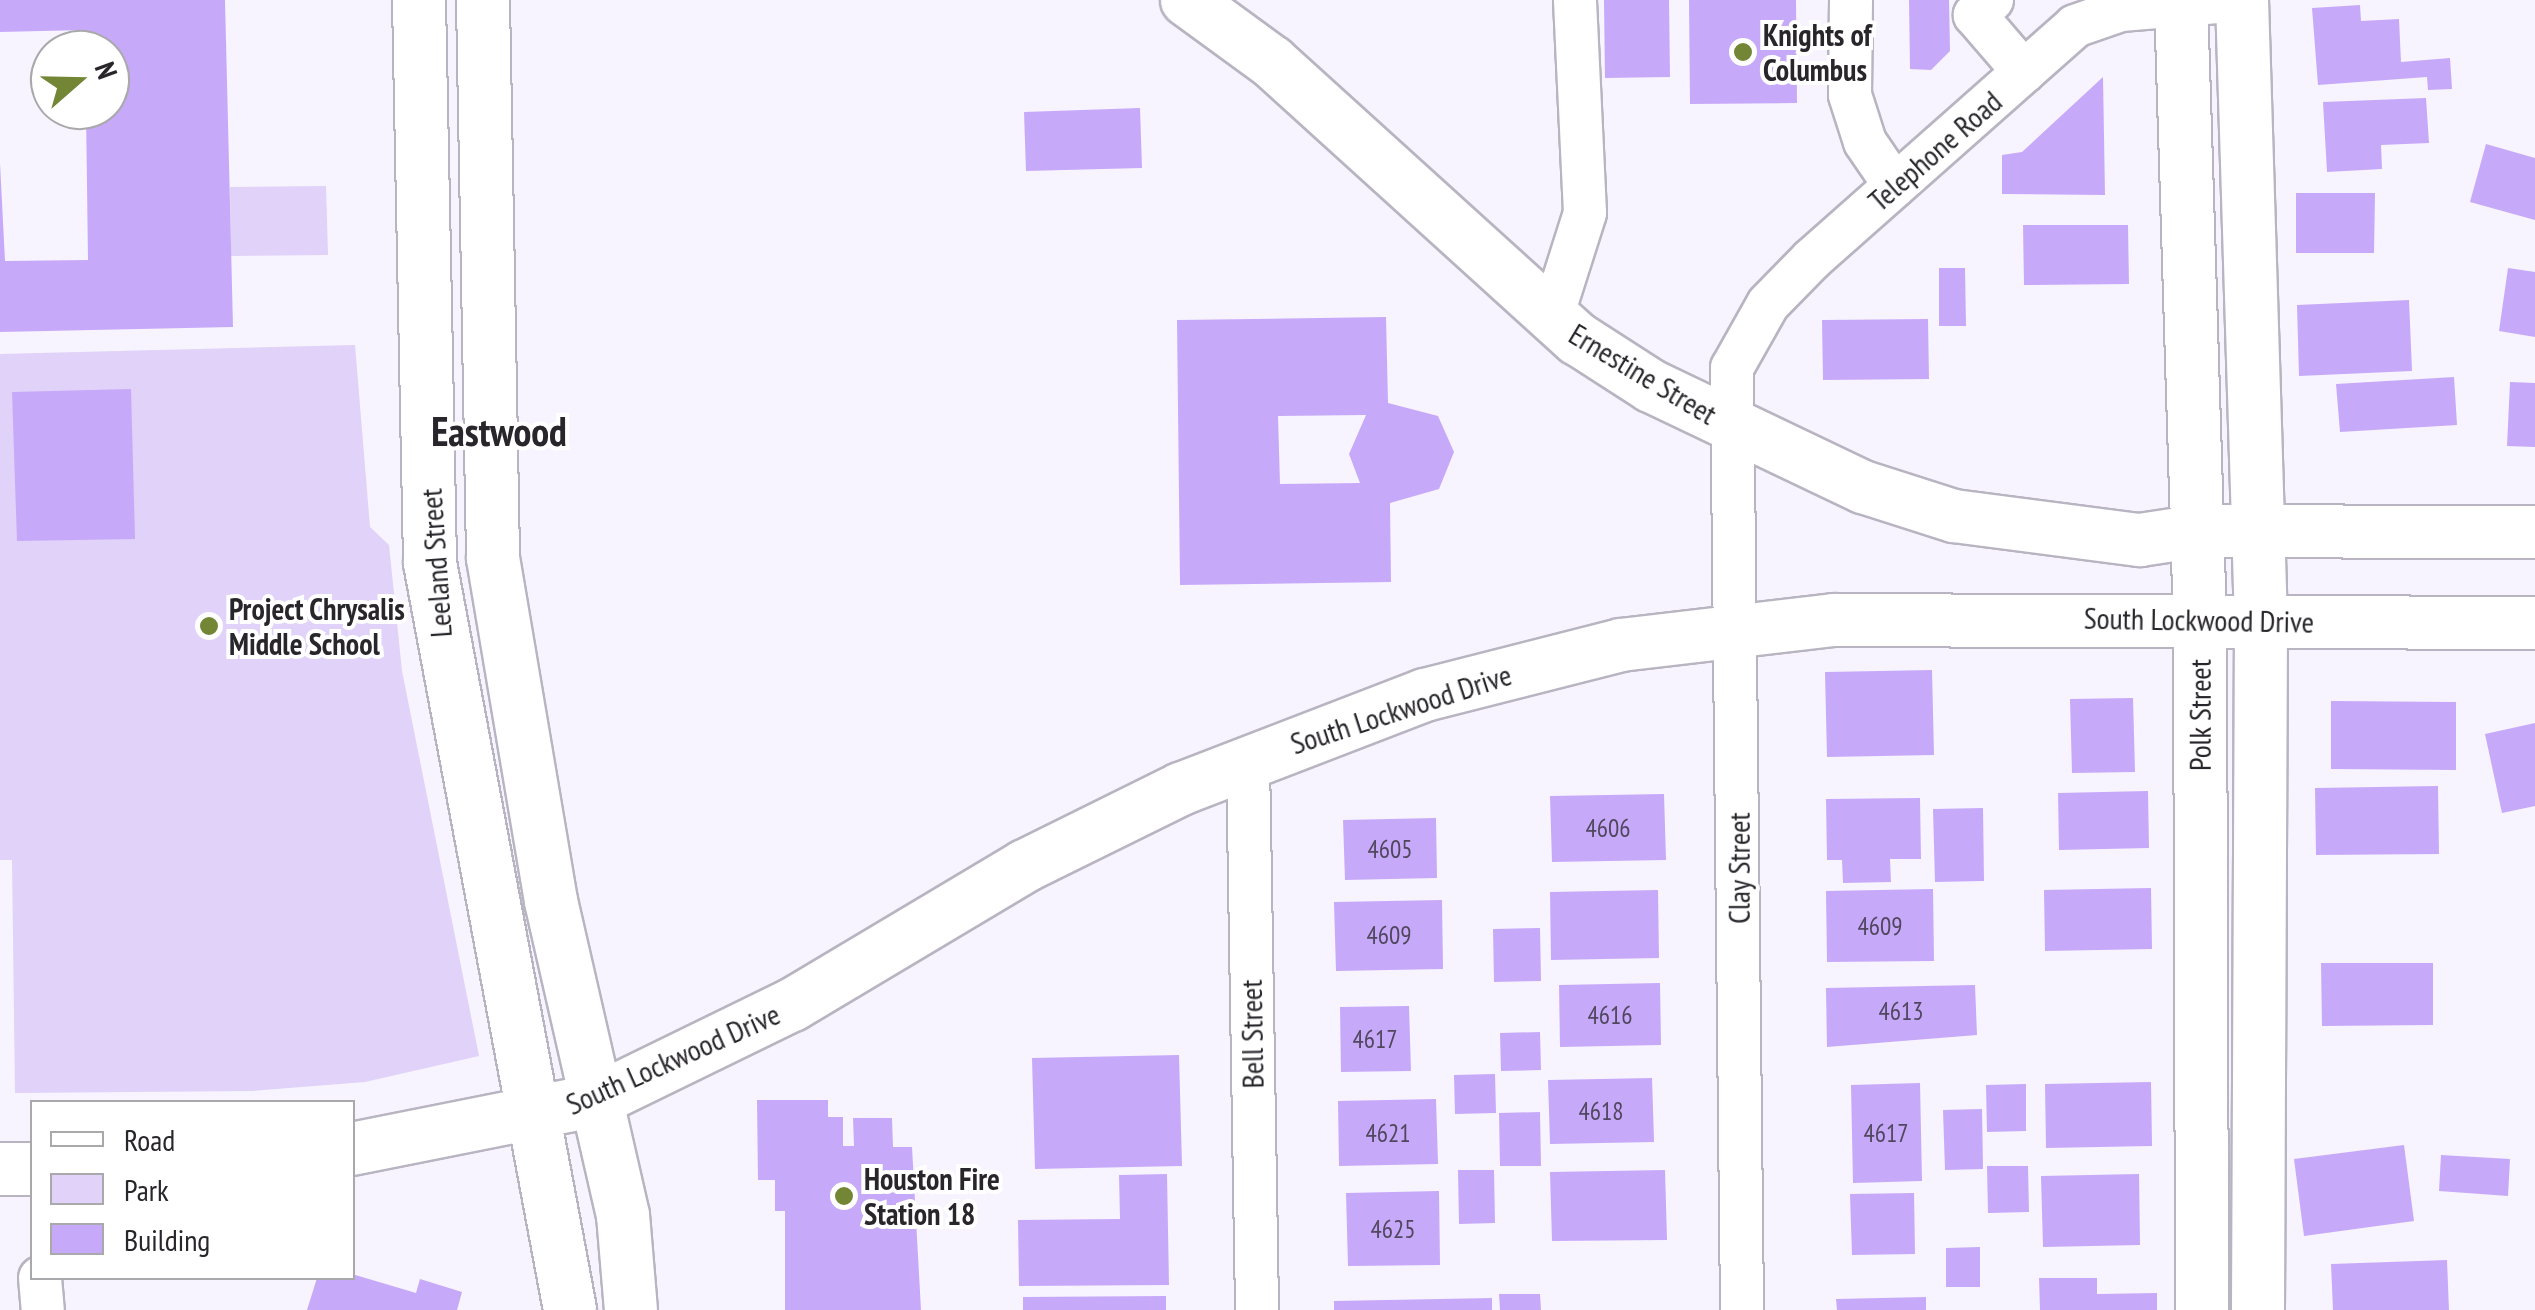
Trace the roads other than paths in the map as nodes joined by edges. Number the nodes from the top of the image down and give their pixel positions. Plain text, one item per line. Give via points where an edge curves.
1 (420, 0) edge
2 (483, 0) edge
3 (1188, 0) edge
4 (1575, 0) edge
5 (1851, 0) edge
6 (1992, 0) edge
7 (2242, 0) edge
8 (2181, 1) edge
9 (2117, 5) edge
10 (2024, 72) junction
11 (1895, 186) junction
12 (1552, 317) junction
13 (1731, 426) junction
14 (429, 447) junction
15 (492, 448) junction
16 (2199, 530) junction
17 (2254, 532) junction
18 (2535, 532) edge
19 (2200, 622) junction
20 (2261, 623) junction
21 (2535, 623) edge
22 (1737, 624) junction
23 (1248, 759) junction
24 (597, 1100) junction
25 (540, 1117) junction
26 (355, 1149) edge
27 (0, 1169) edge
28 (30, 1170) edge
29 (40, 1280) edge
30 (43, 1310) edge
31 (570, 1310) edge
32 (630, 1310) edge
33 (1256, 1310) edge
34 (1742, 1310) edge
35 (2202, 1310) edge
36 (2258, 1310) edge

1 - 14 main road, Leeland Street
2 - 15 main road, Leeland Street
3 - 12 main road, Ernestine Street via 1272,62
4 - 12 street via 1585,213
5 - 11 street via 1850,95 1865,142
6 - 10 street via 1976,15
7 - 8 street, Telephone Road
7 - 17 main road, Polk Street
8 - 9 street, Telephone Road
8 - 16 main road, Polk Street
9 - 10 street, Telephone Road via 2075,26
10 - 11 street, Telephone Road
11 - 13 street, Telephone Road via 1768,304 1732,368
12 - 13 main road, Ernestine Street via 1651,386
13 - 16 main road, Ernestine Street via 1954,516 2140,540
13 - 22 street, Clay Street
14 - 15 main road
14 - 25 main road, Leeland Street via 430,563 454,726
15 - 24 main road, Leeland Street via 493,558 516,716
16 - 17 main road
16 - 19 main road, Polk Street
17 - 18 main road
17 - 20 main road, Polk Street
19 - 20 main road, South Lockwood Drive
19 - 22 main road, South Lockwood Drive
19 - 35 main road, Polk Street
20 - 21 main road, South Lockwood Drive
20 - 36 main road, Polk Street
22 - 23 main road, South Lockwood Drive via 1426,695
22 - 34 street, Clay Street
23 - 24 main road, South Lockwood Drive via 1025,866 792,1005
23 - 33 street, Bell Street
24 - 25 main road, South Lockwood Drive
24 - 32 main road via 623,1215
25 - 26 main road, South Lockwood Drive
25 - 31 main road
27 - 28 main road
29 - 30 street

